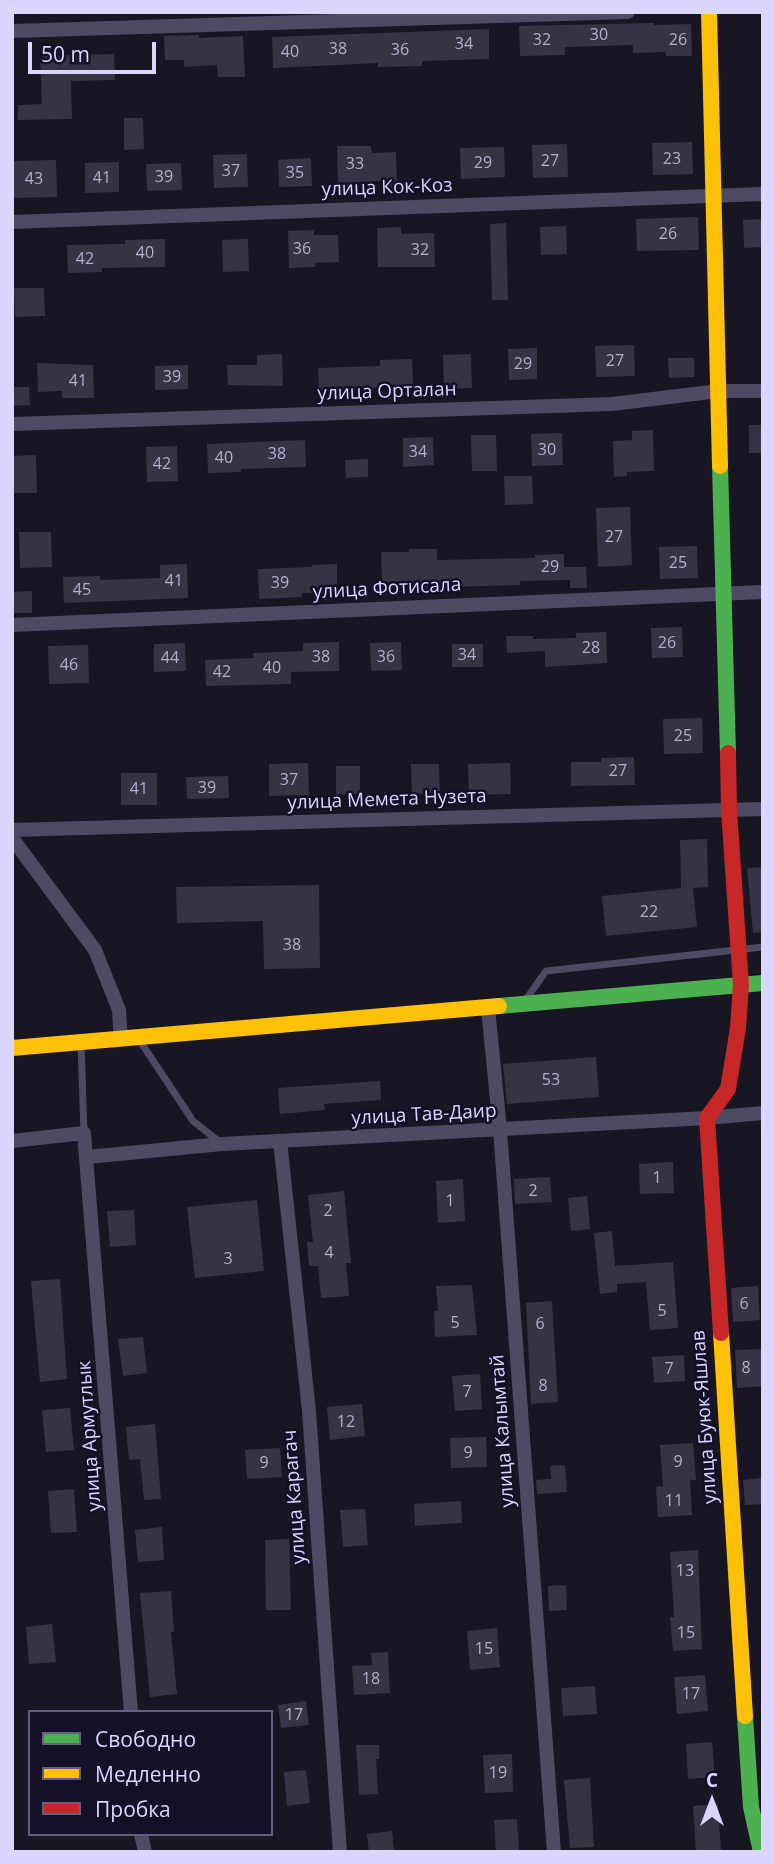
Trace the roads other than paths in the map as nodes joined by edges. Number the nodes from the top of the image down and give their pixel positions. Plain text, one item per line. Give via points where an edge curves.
1 (628, 12) edge
2 (709, 12) edge
3 (12, 31) edge
4 (715, 194) junction
5 (763, 194) edge
6 (12, 222) edge
7 (719, 391) junction
8 (763, 391) edge
9 (12, 424) edge
10 (763, 592) edge
11 (722, 593) junction
12 (12, 625) edge
13 (763, 809) edge
14 (729, 810) junction
15 (12, 830) edge
16 (12, 838) edge
17 (763, 947) edge
18 (739, 949) junction
19 (763, 983) edge
20 (741, 985) junction
21 (522, 1006) junction
22 (488, 1009) junction
23 (138, 1037) junction
24 (121, 1039) junction
25 (81, 1042) junction
26 (12, 1048) edge
27 (763, 1113) edge
28 (707, 1118) junction
29 (500, 1130) junction
30 (84, 1133) junction
31 (12, 1141) edge
32 (281, 1141) junction
33 (222, 1144) junction
34 (87, 1157) junction
35 (131, 1710) edge
36 (757, 1809) edge
37 (340, 1852) edge
38 (554, 1852) edge
39 (761, 1852) edge

1 - 3 street
2 - 4 street
4 - 5 street, улица Кок-Коз
4 - 6 street, улица Кок-Коз
4 - 7 street
7 - 8 street, улица Орталан
7 - 9 street, улица Орталан via 611,404
7 - 11 street
10 - 11 street, улица Фотисала
11 - 12 street, улица Фотисала
11 - 14 street
13 - 14 street, улица Мемета Нузета
14 - 15 street, улица Мемета Нузета
14 - 18 street
16 - 24 street via 95,950 119,1010
17 - 18 lane
18 - 20 street
18 - 21 lane via 546,971
19 - 20 street
20 - 21 street
20 - 28 street via 728,1089
21 - 22 street
22 - 23 street
22 - 29 street, улица Калымтай
23 - 24 street
23 - 33 lane via 193,1121
24 - 25 street
25 - 26 street
25 - 30 lane
27 - 28 street, улица Тав-Даир
28 - 29 street, улица Тав-Даир
28 - 36 street, улица Буюк-Яшлав
29 - 32 street, улица Тав-Даир
29 - 38 street, улица Калымтай
30 - 31 street
30 - 34 street, улица Армутлык
32 - 33 street, улица Тав-Даир
32 - 37 street, улица Карагач via 309,1411
33 - 34 street, улица Тав-Даир
34 - 35 street, улица Армутлык
36 - 39 street, улица Буюк-Яшлав

